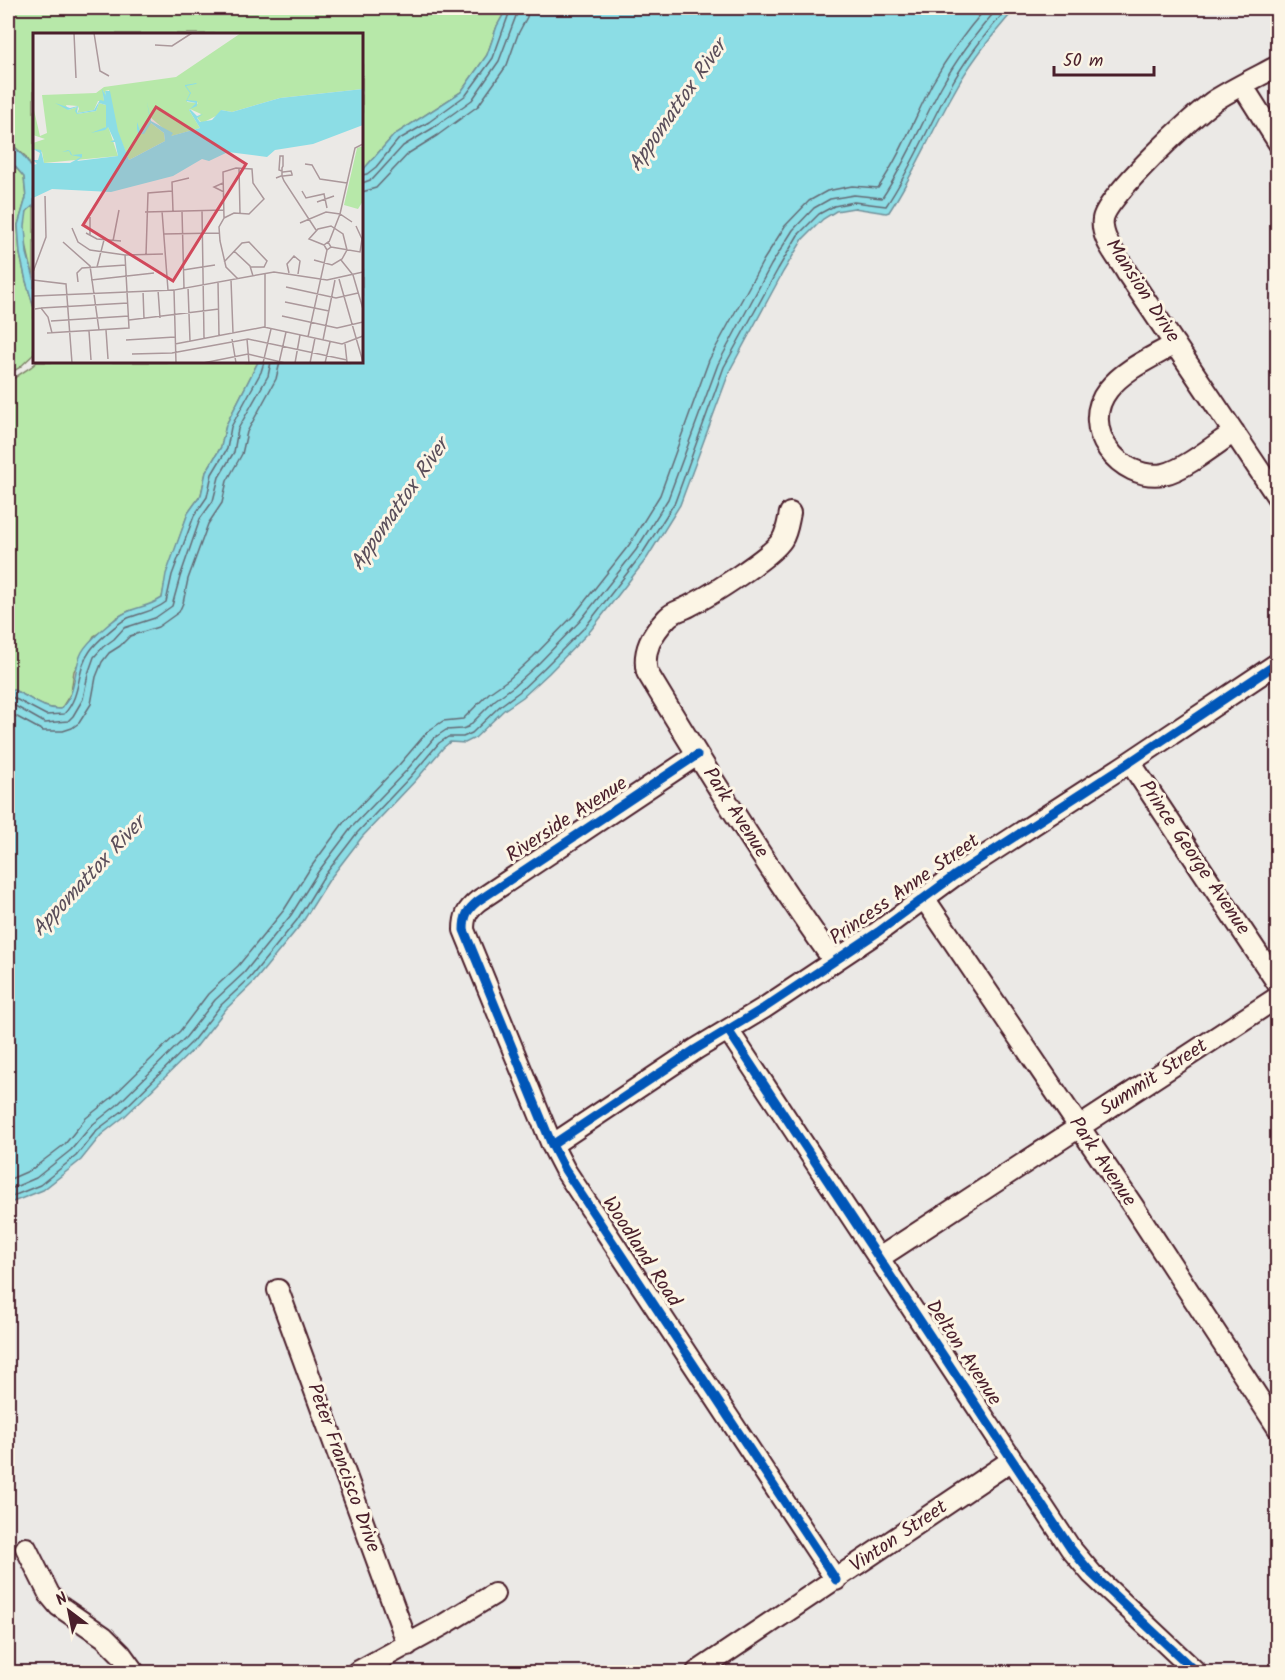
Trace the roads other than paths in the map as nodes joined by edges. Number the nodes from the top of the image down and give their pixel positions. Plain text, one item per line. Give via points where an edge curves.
1 (1278, 66) edge
2 (1242, 85) junction
3 (1278, 142) edge
4 (1175, 344) junction
5 (1234, 432) junction
6 (1278, 498) edge
7 (790, 513) dead end
8 (1278, 663) edge
9 (697, 755) junction
10 (1130, 762) junction
11 (924, 898) junction
12 (464, 921) joint
13 (834, 961) junction
14 (1278, 984) edge
15 (1278, 997) edge
16 (728, 1030) junction
17 (1079, 1127) junction
18 (552, 1145) junction
19 (879, 1258) junction
20 (278, 1290) dead end
21 (1278, 1428) edge
22 (1012, 1460) junction
23 (26, 1548) dead end
24 (836, 1580) junction
25 (494, 1594) dead end
26 (408, 1645) junction
27 (134, 1672) edge
28 (357, 1672) edge
29 (697, 1672) edge
30 (1196, 1672) edge

1 - 2 street, Mansion Drive
2 - 3 street
2 - 4 street, Mansion Drive via 1209,105 1147,162 1106,210 1103,219 1106,237
4 - 5 street, Mansion Drive
4 - 5 street via 1131,370 1108,390 1097,422 1105,446 1133,469 1162,475 1175,471
5 - 6 street, Mansion Drive
7 - 9 street, Park Avenue via 782,541 769,553 714,592 668,617 648,644 647,672
8 - 10 street, Princess Anne Street
9 - 12 street, Riverside Avenue via 478,901
9 - 13 street, Park Avenue
10 - 11 street, Princess Anne Street
10 - 14 street, Prince George Avenue
11 - 13 street, Princess Anne Street
11 - 17 street, Park Avenue
12 - 18 street, Woodland Road via 464,930
13 - 16 street, Princess Anne Street
15 - 17 street, Summit Street
16 - 18 street, Princess Anne Street
16 - 19 street, Delton Avenue
17 - 19 street, Summit Street
17 - 21 street, Park Avenue
18 - 24 street, Woodland Road
19 - 22 street, Delton Avenue
20 - 26 street, Peter Francisco Drive
22 - 24 street, Vinton Street
22 - 30 street, Delton Avenue via 1092,1574
23 - 27 street via 54,1600 104,1637
24 - 29 street, Vinton Street
25 - 26 street
26 - 28 street

